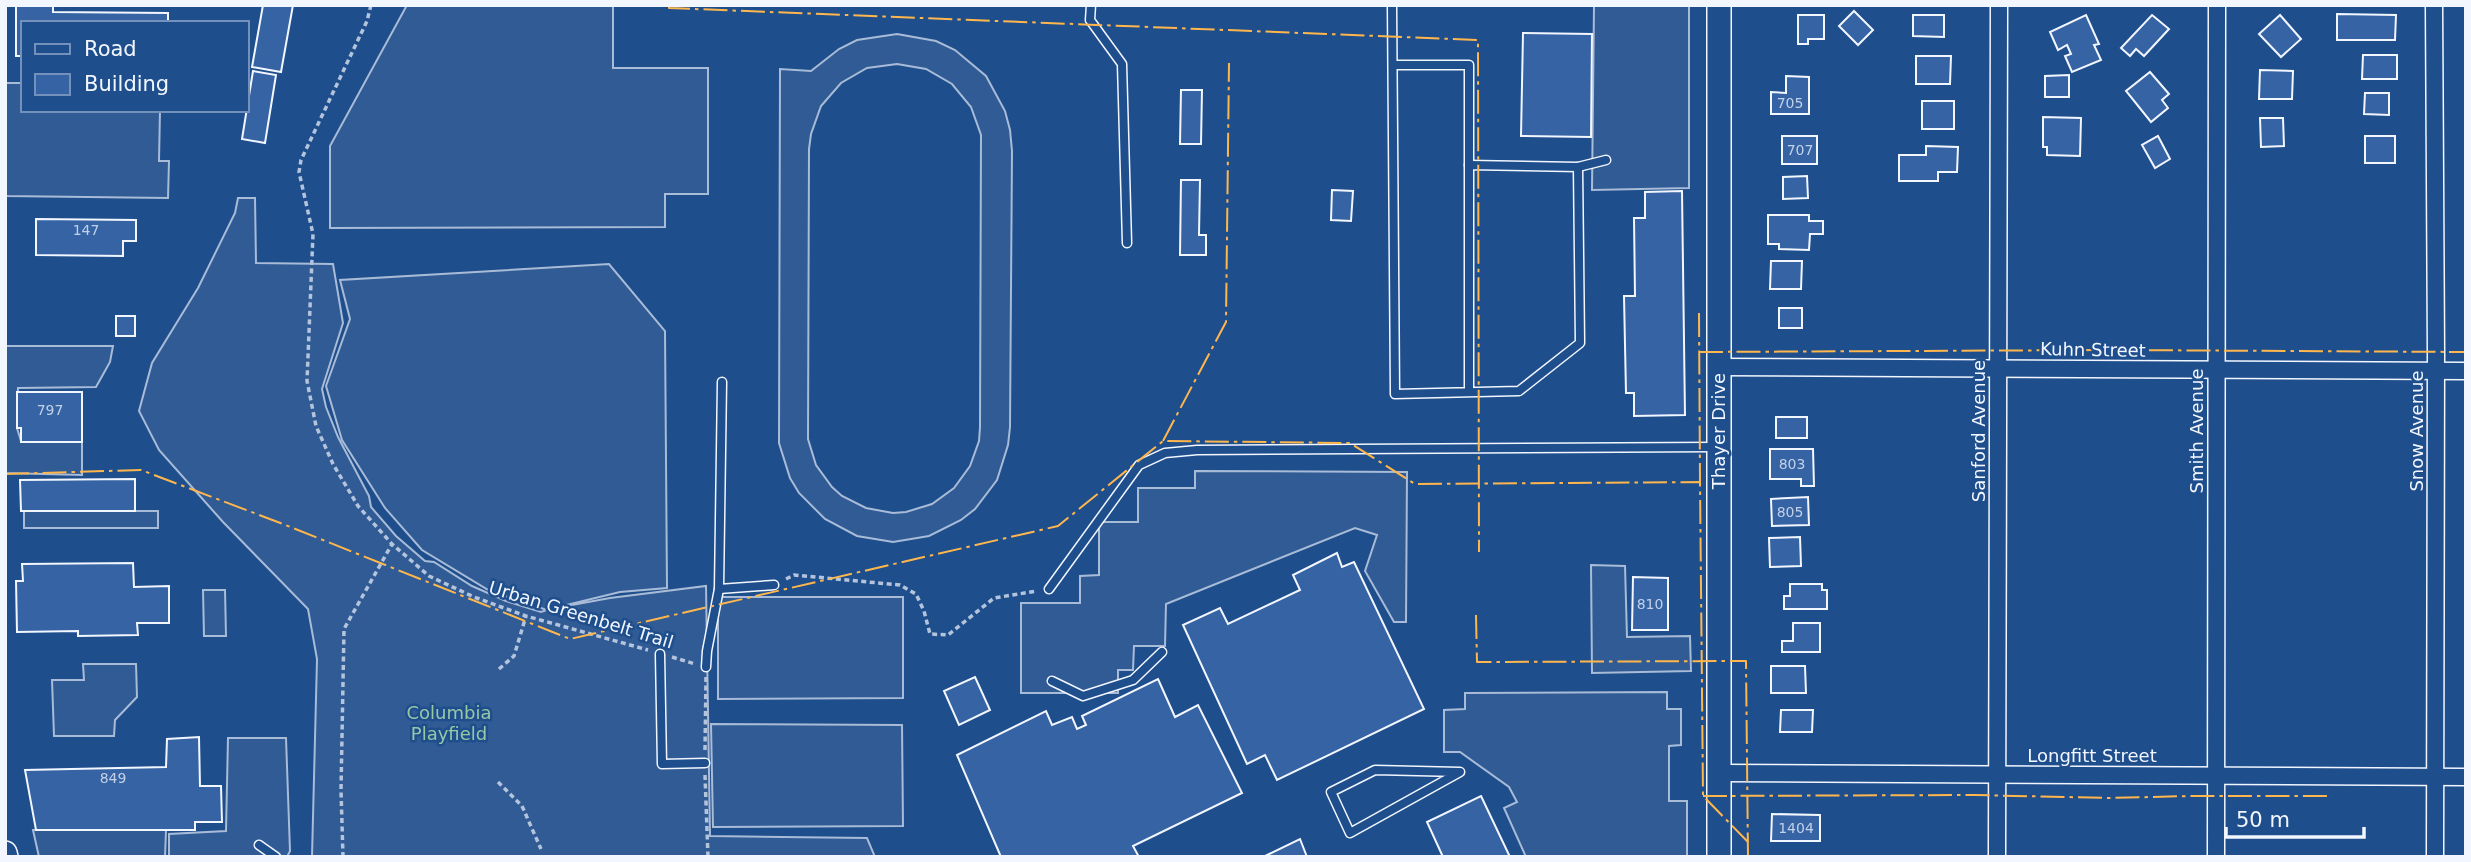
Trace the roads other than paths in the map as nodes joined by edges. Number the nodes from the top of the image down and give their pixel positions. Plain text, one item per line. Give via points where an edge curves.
1 (1091, 5) edge
2 (1392, 5) edge
3 (1719, 5) edge
4 (1999, 5) edge
5 (2217, 5) edge
6 (2434, 5) edge
7 (1393, 65) junction
8 (1606, 160) dead end
9 (1469, 165) junction
10 (1578, 167) junction
11 (1127, 243) dead end
12 (1719, 367) junction
13 (1999, 368) junction
14 (2216, 371) junction
15 (2436, 371) junction
16 (2466, 371) edge
17 (722, 382) dead end
18 (1469, 392) junction
19 (1719, 447) junction
20 (774, 585) road end
21 (719, 589) junction
22 (1049, 589) road end
23 (1161, 652) dead end
24 (660, 654) road end
25 (706, 667) road end
26 (1052, 681) dead end
27 (705, 763) road end
28 (1460, 772) joint
29 (1719, 773) junction
30 (1998, 775) junction
31 (2215, 775) junction
32 (2435, 777) junction
33 (2466, 777) edge
34 (259, 845) dead end
35 (276, 857) edge
36 (1720, 857) edge
37 (1997, 857) edge
38 (2216, 857) edge
39 (2435, 857) edge

1 - 11 lane via 1090,20 1122,64
2 - 7 lane
3 - 12 street, Thayer Drive
4 - 13 street, Sanford Avenue
5 - 14 street, Smith Avenue
6 - 15 street, Snow Avenue
7 - 9 lane via 1469,65
7 - 18 lane via 1395,394
8 - 10 lane
9 - 10 lane
9 - 18 lane
10 - 18 lane via 1580,343 1519,391
12 - 13 street, Kuhn Street
12 - 19 street, Thayer Drive
13 - 14 street, Kuhn Street
13 - 30 street, Sanford Avenue
14 - 15 street, Kuhn Street
14 - 31 street, Smith Avenue
15 - 16 street, Kuhn Street
15 - 32 street, Snow Avenue
17 - 21 lane
19 - 22 lane via 1165,453 1139,465
19 - 29 street, Thayer Drive
20 - 21 lane
21 - 25 lane
23 - 26 lane via 1133,680 1083,696
24 - 27 lane via 662,764
28 - 28 lane via 1350,833 1331,792 1375,770
29 - 30 street, Longfitt Street
29 - 36 street, Thayer Drive
30 - 31 street, Longfitt Street
30 - 37 street, Sanford Avenue
31 - 32 street, Longfitt Street
31 - 38 street, Smith Avenue
32 - 33 street, Longfitt Street
32 - 39 street, Snow Avenue
34 - 35 lane

